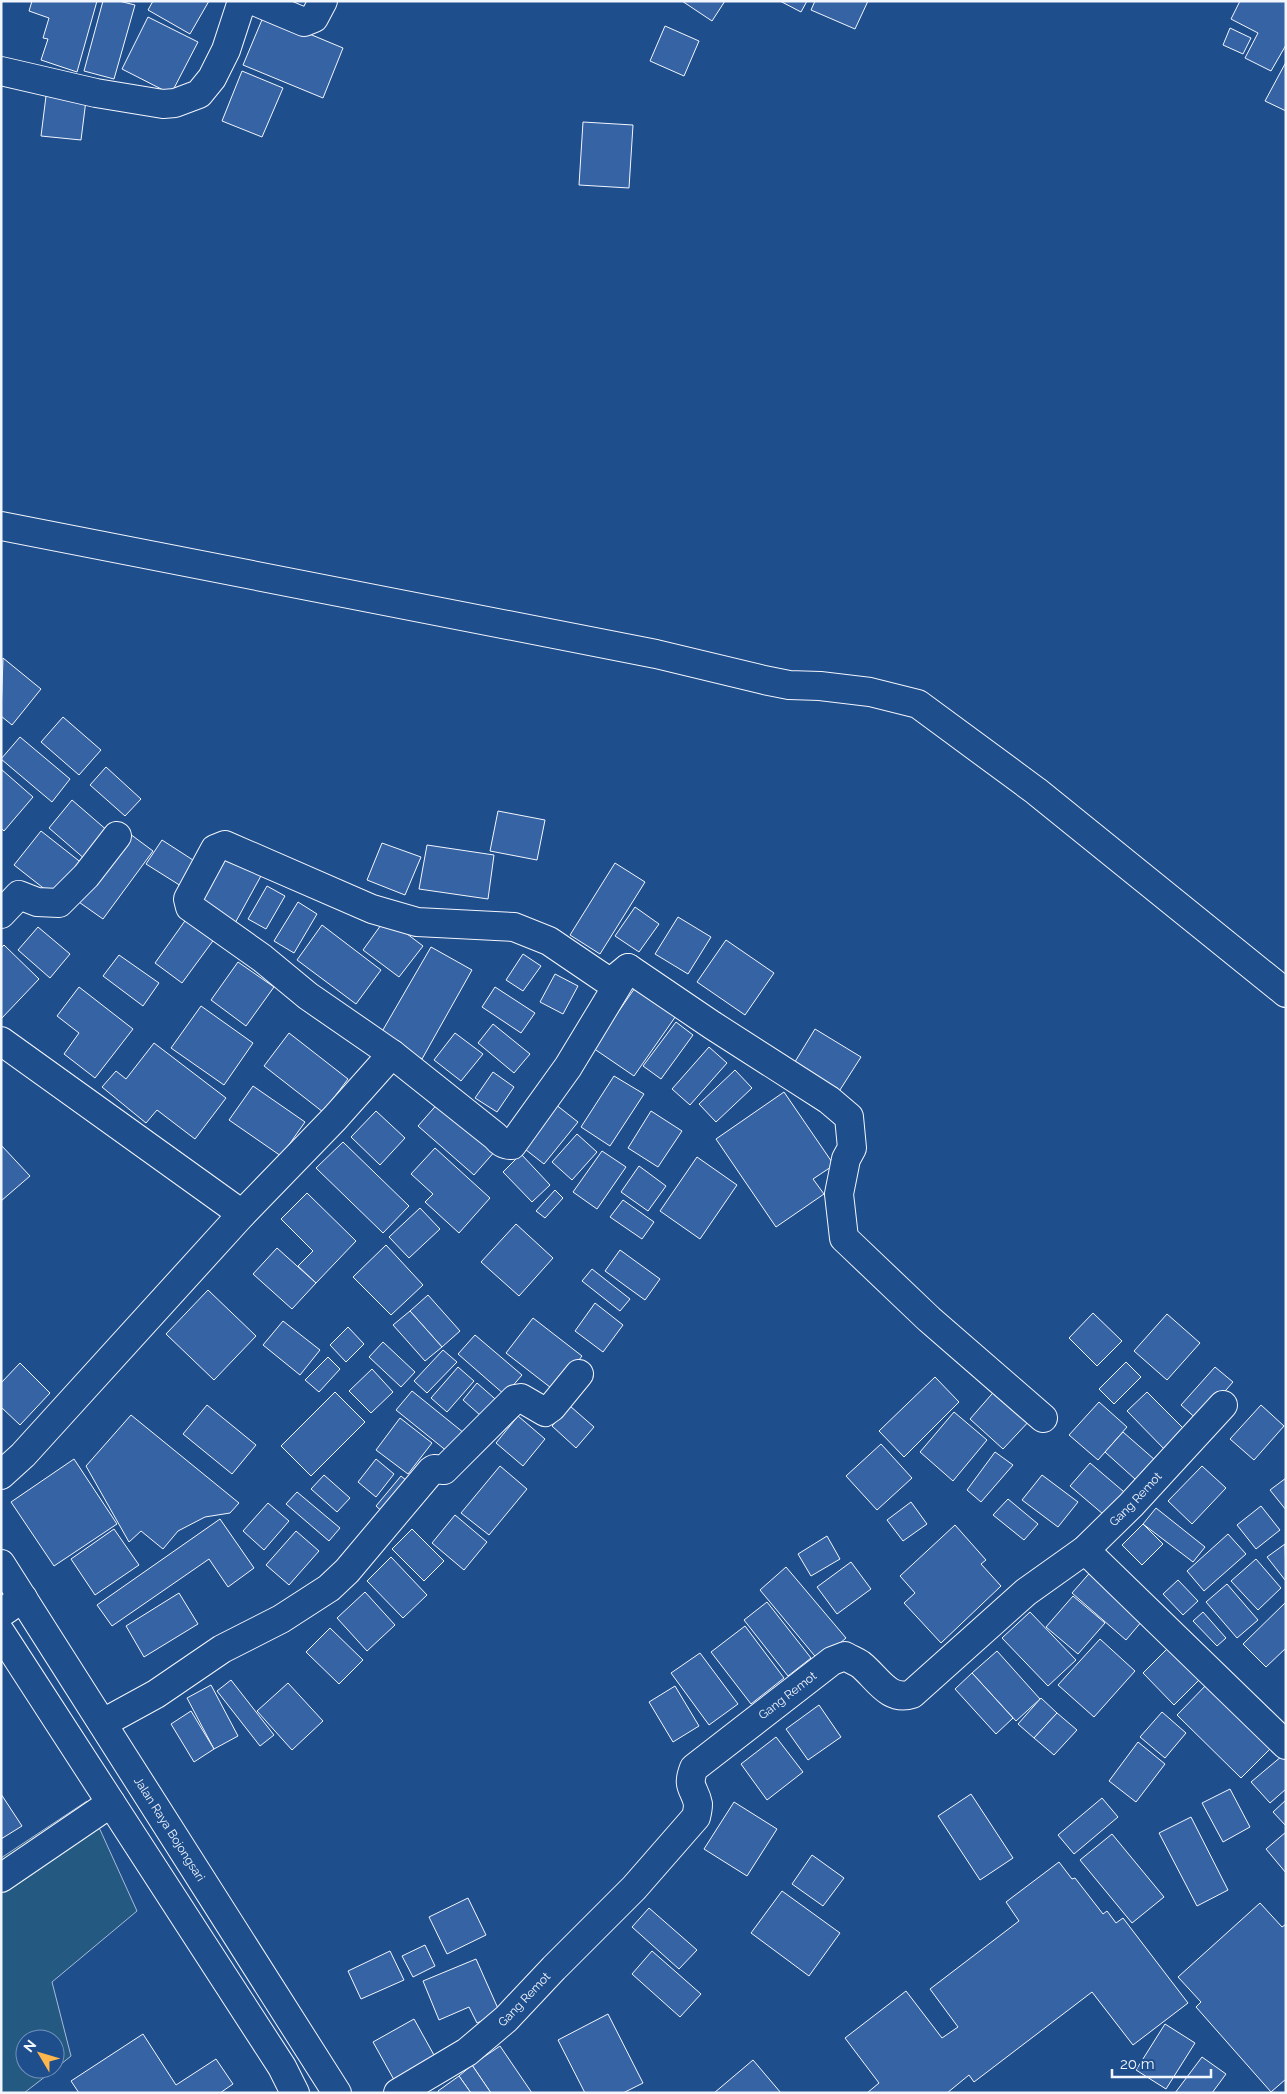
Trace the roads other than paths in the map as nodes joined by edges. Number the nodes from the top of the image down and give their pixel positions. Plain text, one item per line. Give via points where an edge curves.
1 (242, 1) edge
2 (254, 1) edge
3 (323, 1) edge
4 (1, 71) edge
5 (1, 526) edge
6 (117, 836) dead end
7 (1, 914) edge
8 (628, 968) junction
9 (1286, 993) edge
10 (1, 1041) edge
11 (392, 1054) junction
12 (242, 1214) junction
13 (578, 1374) dead end
14 (1223, 1405) dead end
15 (1043, 1418) dead end
16 (1, 1475) edge
17 (1085, 1550) junction
18 (1, 1564) edge
19 (23, 1598) junction
20 (1, 1613) edge
21 (1, 1632) edge
22 (103, 1723) junction
23 (1286, 1745) edge
24 (111, 1803) junction
25 (1, 1878) edge
26 (295, 2093) edge
27 (337, 2093) edge
28 (398, 2093) edge

1 - 4 main road via 226,50 212,78 199,94 174,103 96,93
2 - 3 main road via 304,22 314,18
5 - 9 main road via 656,654 780,683 870,692 918,704 1036,791
6 - 7 main road via 86,876 59,903 38,902 19,895
8 - 11 main road via 568,1067 512,1145 505,1145
8 - 11 main road via 612,981 605,979 549,941 514,927 417,922 372,910 239,850 225,845 215,849 188,899 190,907 262,958 324,1008
8 - 15 main road via 849,1116 852,1148 846,1159 839,1194 844,1238 929,1319
10 - 12 main road
11 - 12 main road
12 - 16 main road via 23,1455
13 - 22 main road via 545,1412 521,1398 515,1399 444,1470 431,1470 348,1571 329,1588 281,1619 222,1649 156,1694
14 - 17 main road, Gang Remot
17 - 23 main road
17 - 28 main road, Gang Remot via 1026,1592 912,1694 903,1697 892,1694 859,1663 845,1656 832,1661 694,1768 690,1777 698,1805 696,1817 634,1888 506,2019 468,2052
18 - 19 main road, Jalan Raya Bojongsari
19 - 20 main road
19 - 22 main road, Jalan Raya Bojongsari
21 - 24 main road
22 - 27 main road, Jalan Raya Bojongsari
24 - 25 main road
24 - 26 main road via 282,2067

